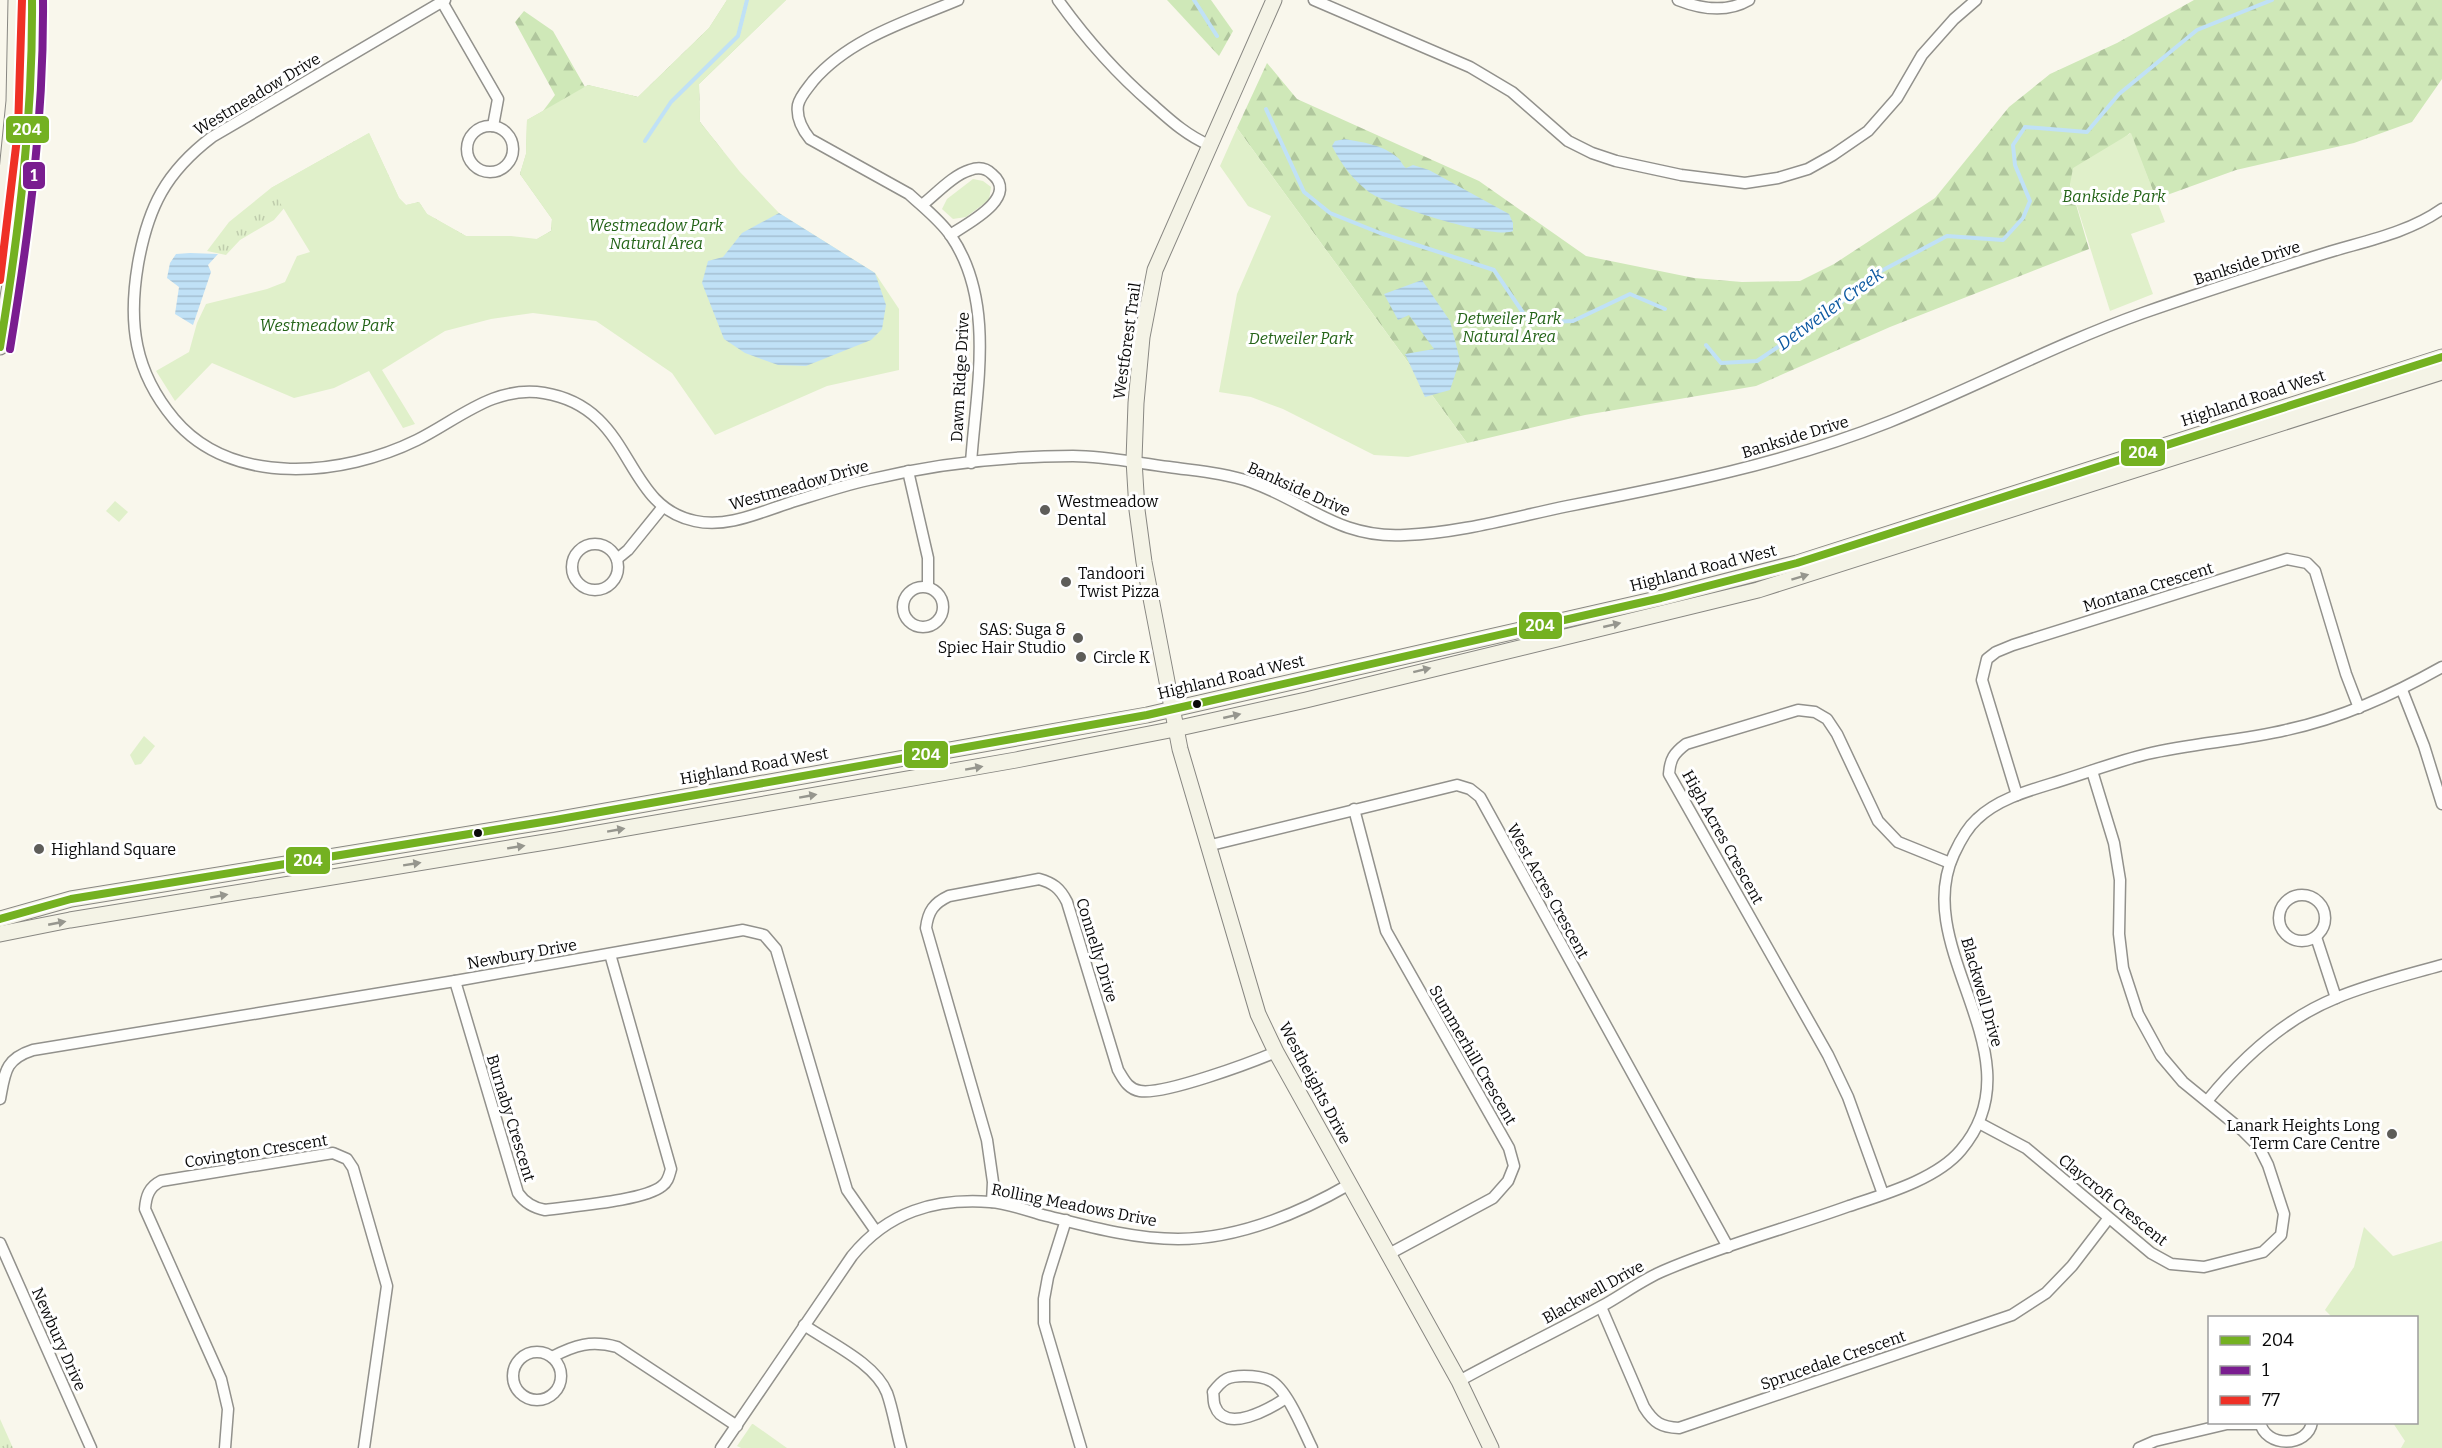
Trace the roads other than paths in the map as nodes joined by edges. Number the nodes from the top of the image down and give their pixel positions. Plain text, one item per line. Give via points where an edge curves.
1 (15, 0) edge
2 (32, 0) edge
3 (443, 0) edge
4 (958, 0) edge
5 (1058, 0) edge
6 (1274, 0) edge
7 (1314, 0) edge
8 (1678, 0) edge
9 (1749, 0) edge
10 (1976, 0) edge
11 (493, 126) junction
12 (1209, 145) junction
13 (922, 205) junction
14 (2442, 209) edge
15 (950, 235) junction
16 (0, 241) edge
17 (0, 347) edge
18 (2442, 357) edge
19 (2442, 372) edge
20 (1134, 460) junction
21 (971, 463) junction
22 (908, 471) junction
23 (662, 508) junction
24 (617, 559) junction
25 (928, 587) dead end
26 (2442, 667) edge
27 (2402, 690) junction
28 (2359, 708) junction
29 (1171, 709) junction
30 (1175, 729) junction
31 (2092, 771) junction
32 (2017, 795) junction
33 (2442, 804) edge
34 (1354, 809) junction
35 (1207, 846) junction
36 (1950, 863) junction
37 (0, 919) edge
38 (0, 934) edge
39 (2316, 938) junction
40 (610, 954) junction
41 (2442, 965) edge
42 (455, 981) junction
43 (2336, 998) junction
44 (1276, 1052) junction
45 (0, 1099) edge
46 (2207, 1101) junction
47 (1979, 1123) junction
48 (1350, 1184) junction
49 (1883, 1194) junction
50 (992, 1202) junction
51 (2108, 1219) junction
52 (1066, 1220) junction
53 (875, 1230) junction
54 (0, 1243) edge
55 (1728, 1247) junction
56 (1387, 1255) junction
57 (1601, 1307) junction
58 (804, 1325) junction
59 (552, 1357) junction
60 (1459, 1381) junction
61 (1286, 1398) junction
62 (2227, 1424) edge
63 (2260, 1424) edge
64 (2311, 1424) edge
65 (736, 1426) junction
66 (91, 1448) edge
67 (225, 1448) edge
68 (364, 1448) edge
69 (721, 1448) edge
70 (901, 1448) edge
71 (1081, 1448) edge
72 (1312, 1448) edge
73 (1491, 1448) edge
74 (2139, 1448) edge

1 - 16 main road via 14,100
2 - 17 main road via 29,122 19,232
3 - 11 street via 498,99
3 - 23 street, Westmeadow Drive via 212,137 172,174 155,203 143,236 132,298 136,350 144,369 180,426 208,447 240,462 294,470 383,454 502,395 553,395 581,406 603,423
4 - 13 street, Dawn Ridge Drive via 863,41 816,78 798,104 801,128 810,139
5 - 12 street via 1107,64 1185,133
6 - 12 main road, Westforest Trail
7 - 10 street via 1470,67 1512,92 1569,141 1592,153 1670,172 1745,183 1808,169 1868,131 1897,99 1922,55
8 - 9 street via 1723,9
11 - 11 street via 478,128 468,140 471,162 483,171 498,170 513,154 507,132
12 - 20 main road, Westforest Trail via 1155,270 1142,337
13 - 15 street, Dawn Ridge Drive
13 - 15 street via 969,170 985,169 993,174 1000,190 998,198
14 - 20 street, Bankside Drive via 2408,228 2103,328 1895,420 1826,444 1691,482 1461,528 1408,535 1347,529 1240,478
15 - 21 street, Dawn Ridge Drive via 969,272 980,320
18 - 29 main road, Highland Road West via 1722,584
30 -> 19 main road, Highland Road West via 1758,590
20 - 21 street, Westmeadow Drive via 1071,456
20 - 29 main road, Westforest Trail via 1144,562
21 - 22 street, Westmeadow Drive
22 - 23 street, Westmeadow Drive via 837,488 731,522 706,524
22 - 25 street via 928,558
23 - 24 street
24 - 24 street via 606,547 586,545 574,556 571,570 581,586 600,590 614,581
26 - 27 street, Blackwell Drive
27 - 28 street, Blackwell Drive
27 - 33 street
28 - 31 street, Blackwell Drive via 2285,731 2145,755
28 - 32 street, Montana Crescent via 2315,571 2307,563 2286,559 2013,645 1987,659 1982,680
29 - 30 main road, Westheights Drive
29 - 37 main road, Highland Road West via 555,820 71,899
30 - 35 main road, Westheights Drive
38 -> 30 main road, Highland Road West via 558,840
31 - 32 street, Blackwell Drive
31 - 46 street, Claycroft Crescent via 2114,843 2120,880 2123,968 2138,1014 2161,1056 2183,1082
32 - 36 street, Blackwell Drive via 1977,818
34 - 35 street, West Acres Crescent
34 - 55 street, West Acres Crescent via 1457,785 1480,797
34 - 56 street, Summerhill Crescent via 1386,931 1498,1127 1514,1166 1494,1198
35 - 44 main road, Westheights Drive via 1258,1014
36 - 47 street, Blackwell Drive via 1943,906 1984,1048 1988,1092
36 - 49 street, High Acres Crescent via 1898,842 1878,821 1837,734 1827,719 1815,712 1798,710 1686,744 1670,761 1670,774 1828,1054
39 - 39 street via 2324,928 2323,907 2311,896 2298,894 2288,898 2279,910 2281,931 2296,941
39 - 43 street
40 - 42 street, Newbury Drive
40 - 42 street, Burnaby Crescent via 671,1169 664,1185 637,1196 545,1210 523,1200
40 - 53 street, Newbury Drive via 744,930 764,935 776,949 847,1190
41 - 43 street
42 - 45 street, Newbury Drive via 33,1050 10,1062
43 - 46 street via 2294,1020 2254,1050
44 - 48 main road, Westheights Drive
44 - 50 street, Connelly Drive via 1158,1090 1140,1091 1127,1085 1118,1070 1062,891 1039,879 949,896 936,902 927,915 926,928 987,1140
46 - 51 street, Claycroft Crescent via 2259,1147 2284,1214 2283,1231 2277,1240 2263,1252 2204,1267 2187,1267 2151,1253
47 - 49 street, Blackwell Drive via 1960,1151 1936,1171
47 - 51 street, Claycroft Crescent via 2026,1148
48 - 52 street, Rolling Meadows Drive via 1281,1219 1217,1235 1179,1239 1137,1236
48 - 56 main road, Westheights Drive
49 - 55 street, Blackwell Drive
50 - 52 street, Rolling Meadows Drive
50 - 53 street, Rolling Meadows Drive via 937,1204 892,1219
51 - 57 street, Sprucedale Crescent via 2046,1293 2012,1315 1679,1428 1663,1427 1644,1407
52 - 71 street via 1048,1277 1044,1323
53 - 58 street, Rolling Meadows Drive
54 - 66 street, Newbury Drive
55 - 57 street, Blackwell Drive via 1660,1272
56 - 60 main road, Westheights Drive
57 - 60 street, Blackwell Drive
58 - 65 street, Rolling Meadows Drive
58 - 70 street via 878,1377
59 - 59 street via 533,1352 518,1361 514,1366 516,1390 533,1401 556,1391 561,1370
59 - 65 street via 573,1346 603,1343 617,1347
60 - 73 main road, Westheights Drive
61 - 61 street via 1273,1382 1252,1376 1223,1379 1213,1392 1215,1407 1223,1416 1237,1420 1266,1411
61 - 72 street
62 - 74 street
63 - 64 street via 2267,1439 2288,1448 2302,1443
65 - 69 street, Rolling Meadows Drive
67 - 68 street, Covington Crescent via 228,1408 221,1379 146,1209 146,1199 154,1184 161,1181 333,1153 347,1159 353,1168 387,1286

